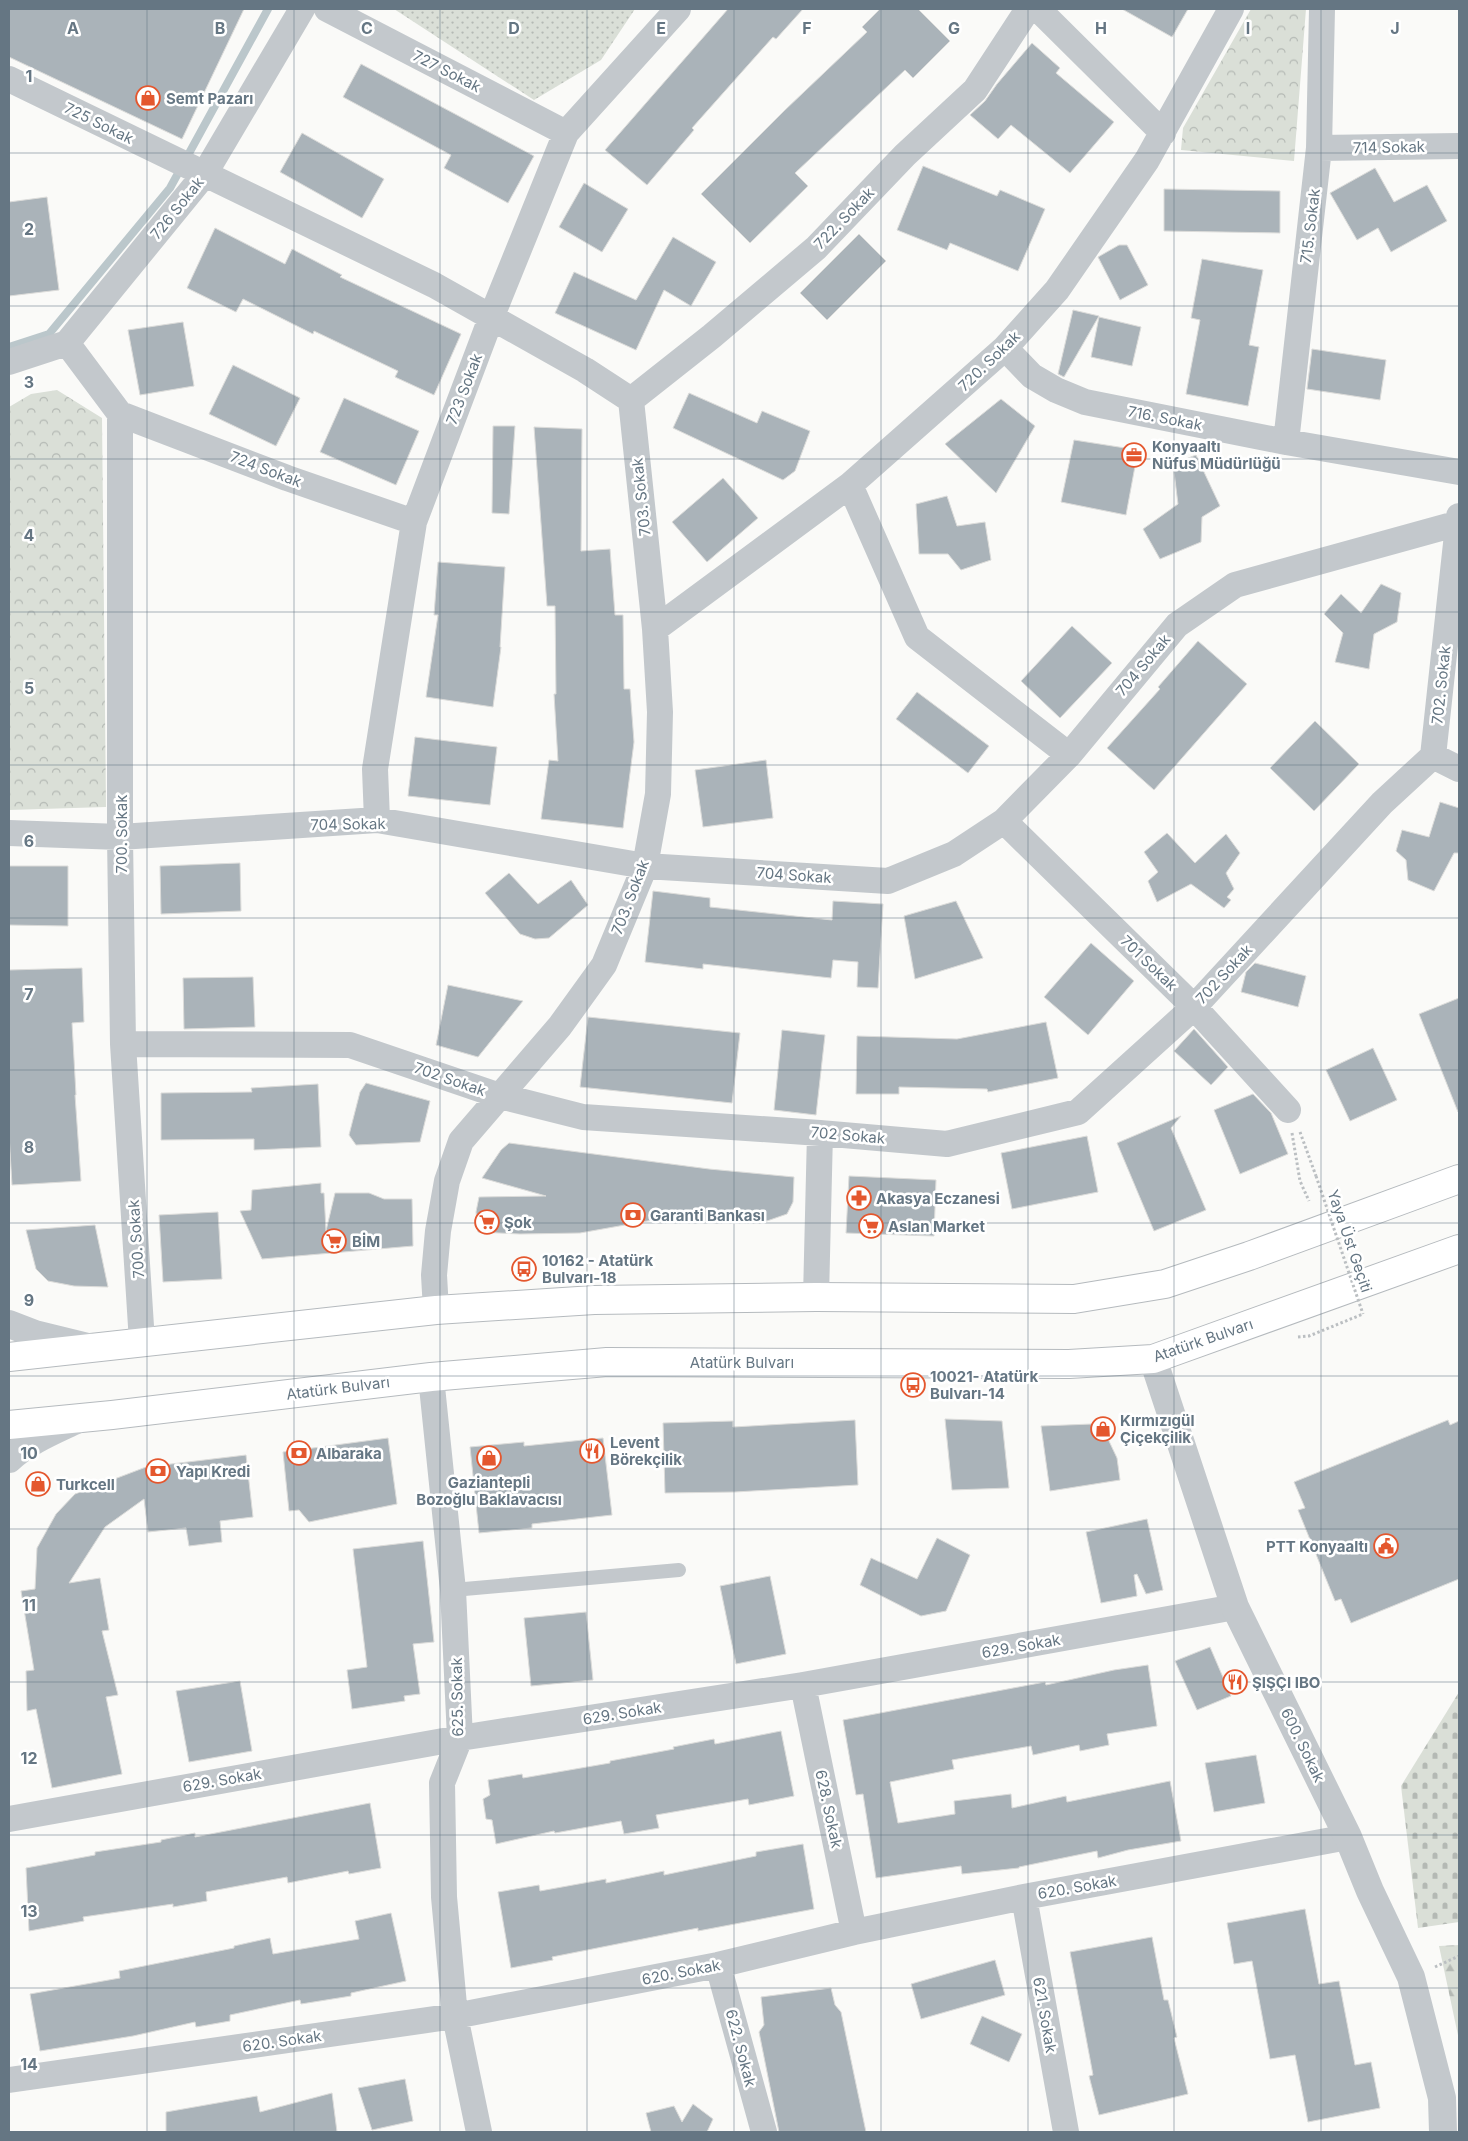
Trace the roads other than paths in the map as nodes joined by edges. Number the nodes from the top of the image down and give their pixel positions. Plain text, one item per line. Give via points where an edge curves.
1 (302, 9) edge
2 (327, 9) edge
3 (678, 9) edge
4 (1028, 9) edge
5 (1038, 9) edge
6 (1231, 9) edge
7 (1322, 9) edge
8 (9, 80) edge
9 (566, 133) junction
10 (1163, 133) junction
11 (1459, 146) edge
12 (1319, 148) junction
13 (196, 171) junction
14 (491, 318) junction
15 (67, 343) junction
16 (1005, 348) junction
17 (9, 362) edge
18 (631, 400) junction
19 (120, 414) junction
20 (1286, 442) junction
21 (1459, 472) edge
22 (850, 485) junction
23 (1459, 516) edge
24 (414, 522) junction
25 (1459, 524) edge
26 (655, 629) junction
27 (1070, 755) junction
28 (1433, 756) junction
29 (1459, 769) edge
30 (377, 820) junction
31 (1004, 821) junction
32 (9, 833) edge
33 (120, 837) junction
34 (645, 866) junction
35 (1194, 1007) junction
36 (124, 1044) junction
37 (500, 1096) junction
38 (1288, 1110) road end
39 (820, 1133) junction
40 (1459, 1179) edge
41 (1459, 1249) edge
42 (816, 1297) junction
43 (436, 1310) junction
44 (9, 1324) edge
45 (142, 1342) junction
46 (92, 1348) junction
47 (9, 1357) edge
48 (1153, 1359) junction
49 (431, 1377) junction
50 (79, 1419) junction
51 (9, 1425) edge
52 (9, 1459) edge
53 (679, 1570) dead end
54 (453, 1590) junction
55 (1235, 1607) junction
56 (803, 1685) junction
57 (460, 1738) junction
58 (9, 1818) edge
59 (1348, 1838) junction
60 (1024, 1897) junction
61 (854, 1932) junction
62 (718, 1964) junction
63 (455, 2016) junction
64 (9, 2080) edge
65 (479, 2132) edge
66 (764, 2132) edge
67 (1066, 2132) edge
68 (1443, 2132) edge

1 - 13 street, 726 Sokak
2 - 9 street, 727 Sokak
3 - 9 street, 723 Sokak
4 - 18 street, 722. Sokak via 975,90 905,156 816,248
5 - 10 street
6 - 10 street, 720. Sokak
7 - 12 street, 715. Sokak
8 - 13 street, 725 Sokak
9 - 14 street, 723 Sokak
10 - 16 street, 720. Sokak via 1057,290
11 - 12 street, 714 Sokak
12 - 20 street, 715. Sokak
13 - 14 street, 725 Sokak via 434,286
13 - 15 street, 726 Sokak
14 - 18 street, 725 Sokak via 585,370
14 - 24 street, 723 Sokak
15 - 17 street
15 - 19 street
16 - 20 street, 716. Sokak via 1032,376 1085,402
16 - 22 street, 720. Sokak
18 - 26 street, 703. Sokak
19 - 24 street, 724 Sokak
19 - 33 street, 700. Sokak
20 - 21 street, 716. Sokak
22 - 26 street, 720. Sokak
22 - 27 street via 917,637
23 - 25 street, 702. Sokak
24 - 30 street, 723 Sokak via 375,769
25 - 27 street, 704 Sokak via 1235,586 1176,625
25 - 28 street, 702. Sokak
26 - 34 street, 703. Sokak via 660,712 658,794
27 - 31 street, 704 Sokak
28 - 29 street
28 - 35 street, 702 Sokak via 1382,803
30 - 33 street, 704 Sokak
30 - 34 street, 704 Sokak
31 - 34 street, 704 Sokak via 954,854 888,881
31 - 35 street, 701 Sokak
32 - 33 street, 704 Sokak
33 - 36 street, 700. Sokak
34 - 37 street, 703. Sokak via 604,964 560,1026
35 - 38 street, 701 Sokak
35 - 39 street, 702 Sokak via 1078,1112 947,1144
36 - 37 street, 702 Sokak via 350,1044
36 - 45 street, 700. Sokak
37 - 39 street, 702 Sokak via 583,1116
37 - 43 street, 703. Sokak via 461,1141 447,1182 434,1275
39 - 42 street
40 - 42 main road via 1164,1284 1074,1299
41 - 48 main road, Atatürk Bulvarı
42 - 43 main road via 594,1300
43 - 45 main road
44 - 46 street
45 - 46 main road
46 - 47 main road
48 - 49 main road, Atatürk Bulvarı via 1069,1364 607,1362
48 - 55 street, 600. Sokak
49 - 50 main road, Atatürk Bulvarı
49 - 54 street, 625. Sokak
50 - 51 main road, Atatürk Bulvarı
50 - 52 street via 42,1436
53 - 54 lane
54 - 57 street, 625. Sokak
55 - 56 street, 629. Sokak
55 - 59 street, 600. Sokak
56 - 57 street, 629. Sokak
56 - 61 street, 628. Sokak
57 - 58 street, 629. Sokak
57 - 63 street, 625. Sokak via 442,1783 444,1897
59 - 60 street, 620. Sokak
59 - 68 street, 600. Sokak via 1411,1977 1442,2098
60 - 61 street, 620. Sokak
60 - 67 street, 621. Sokak
61 - 62 street, 620. Sokak
62 - 63 street, 620. Sokak
62 - 66 street, 622. Sokak
63 - 64 street, 620. Sokak
63 - 65 street, 625. Sokak

